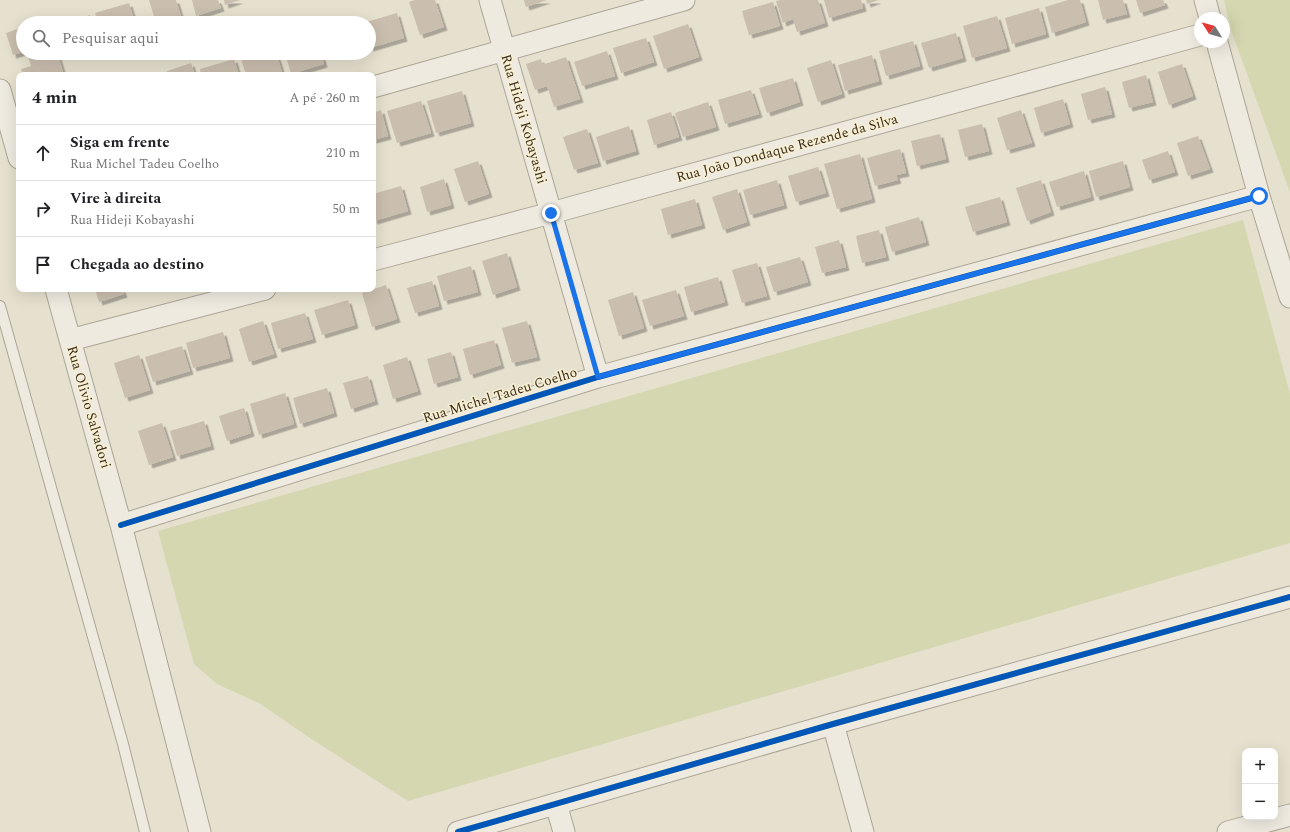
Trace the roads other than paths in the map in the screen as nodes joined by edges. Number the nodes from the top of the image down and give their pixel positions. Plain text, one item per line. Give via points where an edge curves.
1 (490, 0) edge
2 (684, 0) edge
3 (1205, 0) edge
4 (1208, 12) edge
5 (1194, 36) edge
6 (1219, 48) edge
7 (504, 50) junction
8 (376, 86) edge
9 (0, 90) edge
10 (16, 147) edge
11 (1259, 196) junction
12 (551, 213) junction
13 (376, 259) edge
14 (57, 292) edge
15 (254, 292) edge
16 (1290, 297) edge
17 (0, 306) edge
18 (70, 340) junction
19 (598, 377) junction
20 (121, 525) junction
21 (1290, 597) edge
22 (833, 724) junction
23 (556, 804) junction
24 (1290, 815) edge
25 (145, 832) edge
26 (200, 832) edge
27 (458, 832) edge
28 (564, 832) edge
29 (863, 832) edge
30 (1228, 832) edge

1 - 7 street, Rua Hideji Kobayashi
2 - 7 street
3 - 4 street
5 - 12 street, Rua João Dondaque Rezende da Silva
6 - 11 street
7 - 8 street
7 - 12 street, Rua Hideji Kobayashi
9 - 10 street
11 - 16 street
11 - 19 street, Rua Michel Tadeu Coelho
12 - 13 street, Rua João Dondaque Rezende da Silva
12 - 19 street, Rua Hideji Kobayashi
14 - 18 street, Rua Olivio Salvadori
15 - 18 street
17 - 25 lane via 124,744
18 - 20 street, Rua Olivio Salvadori
19 - 20 street, Rua Michel Tadeu Coelho
20 - 26 street, Rua Olivio Salvadori
21 - 22 street
22 - 23 street
22 - 29 street
23 - 27 street
23 - 28 street
24 - 30 street

